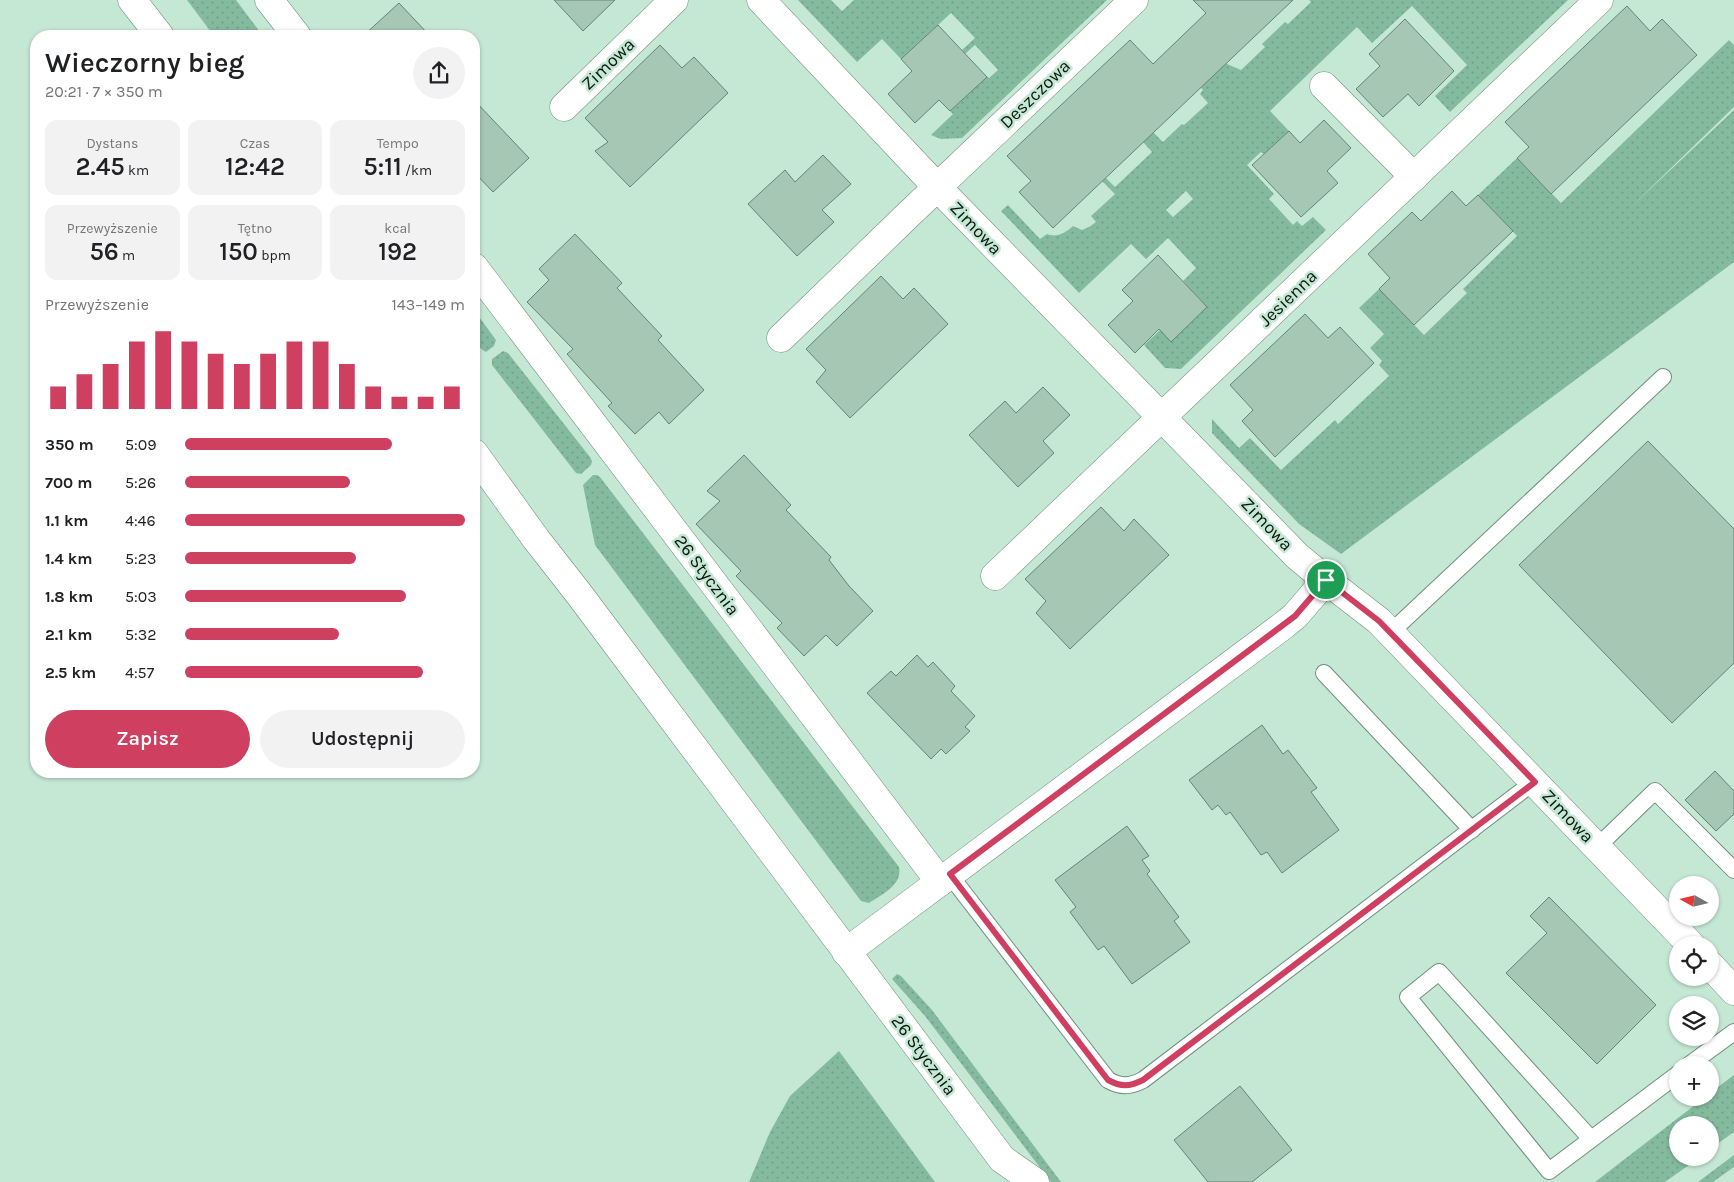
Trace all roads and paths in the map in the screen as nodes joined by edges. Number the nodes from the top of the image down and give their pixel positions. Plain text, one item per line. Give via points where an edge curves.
1 (132, 0) edge
2 (269, 0) edge
3 (674, 0) edge
4 (761, 0) edge
5 (1134, 0) edge
6 (1599, 0) edge
7 (155, 30) edge
8 (292, 30) edge
9 (1324, 86) dead end
10 (564, 107) dead end
11 (1414, 177) junction
12 (937, 187) junction
13 (480, 275) edge
14 (781, 338) dead end
15 (1663, 377) dead end
16 (1163, 418) junction
17 (480, 461) edge
18 (995, 576) dead end
19 (1326, 580) junction
20 (1390, 632) junction
21 (1324, 673) dead end
22 (1535, 782) junction
23 (1472, 830) junction
24 (1597, 847) junction
25 (1734, 870) edge
26 (945, 878) junction
27 (1681, 936) edge
28 (846, 952) junction
29 (1719, 975) edge
30 (1734, 991) edge
31 (1734, 1032) edge
32 (1702, 1056) edge
33 (1669, 1081) edge
34 (1591, 1139) junction
35 (1006, 1171) edge
36 (1035, 1182) edge

1 - 7 street
2 - 8 street
3 - 10 street, Zimowa
4 - 12 street, Zimowa
5 - 12 street, Deszczowa
6 - 11 street, Jesienna
9 - 11 street
11 - 16 street, Jesienna
12 - 14 street, Zimowa
12 - 16 street, Zimowa
13 - 26 street, 26 Stycznia
15 - 20 lane
16 - 18 street
16 - 19 street, Zimowa via 1297,556
17 - 28 street, 26 Stycznia
19 - 20 street, Zimowa
19 - 26 street via 1295,616
20 - 22 street, Zimowa
21 - 23 lane
22 - 23 lane
22 - 24 street, Zimowa
23 - 26 lane via 1143,1080 1124,1086 1108,1080
24 - 25 lane via 1655,791
24 - 27 street, Zimowa
26 - 28 street
28 - 35 street, 26 Stycznia
29 - 30 street
31 - 32 lane
33 - 34 lane
34 - 34 lane via 1549,1171 1408,997 1439,972
35 - 36 street, 26 Stycznia

